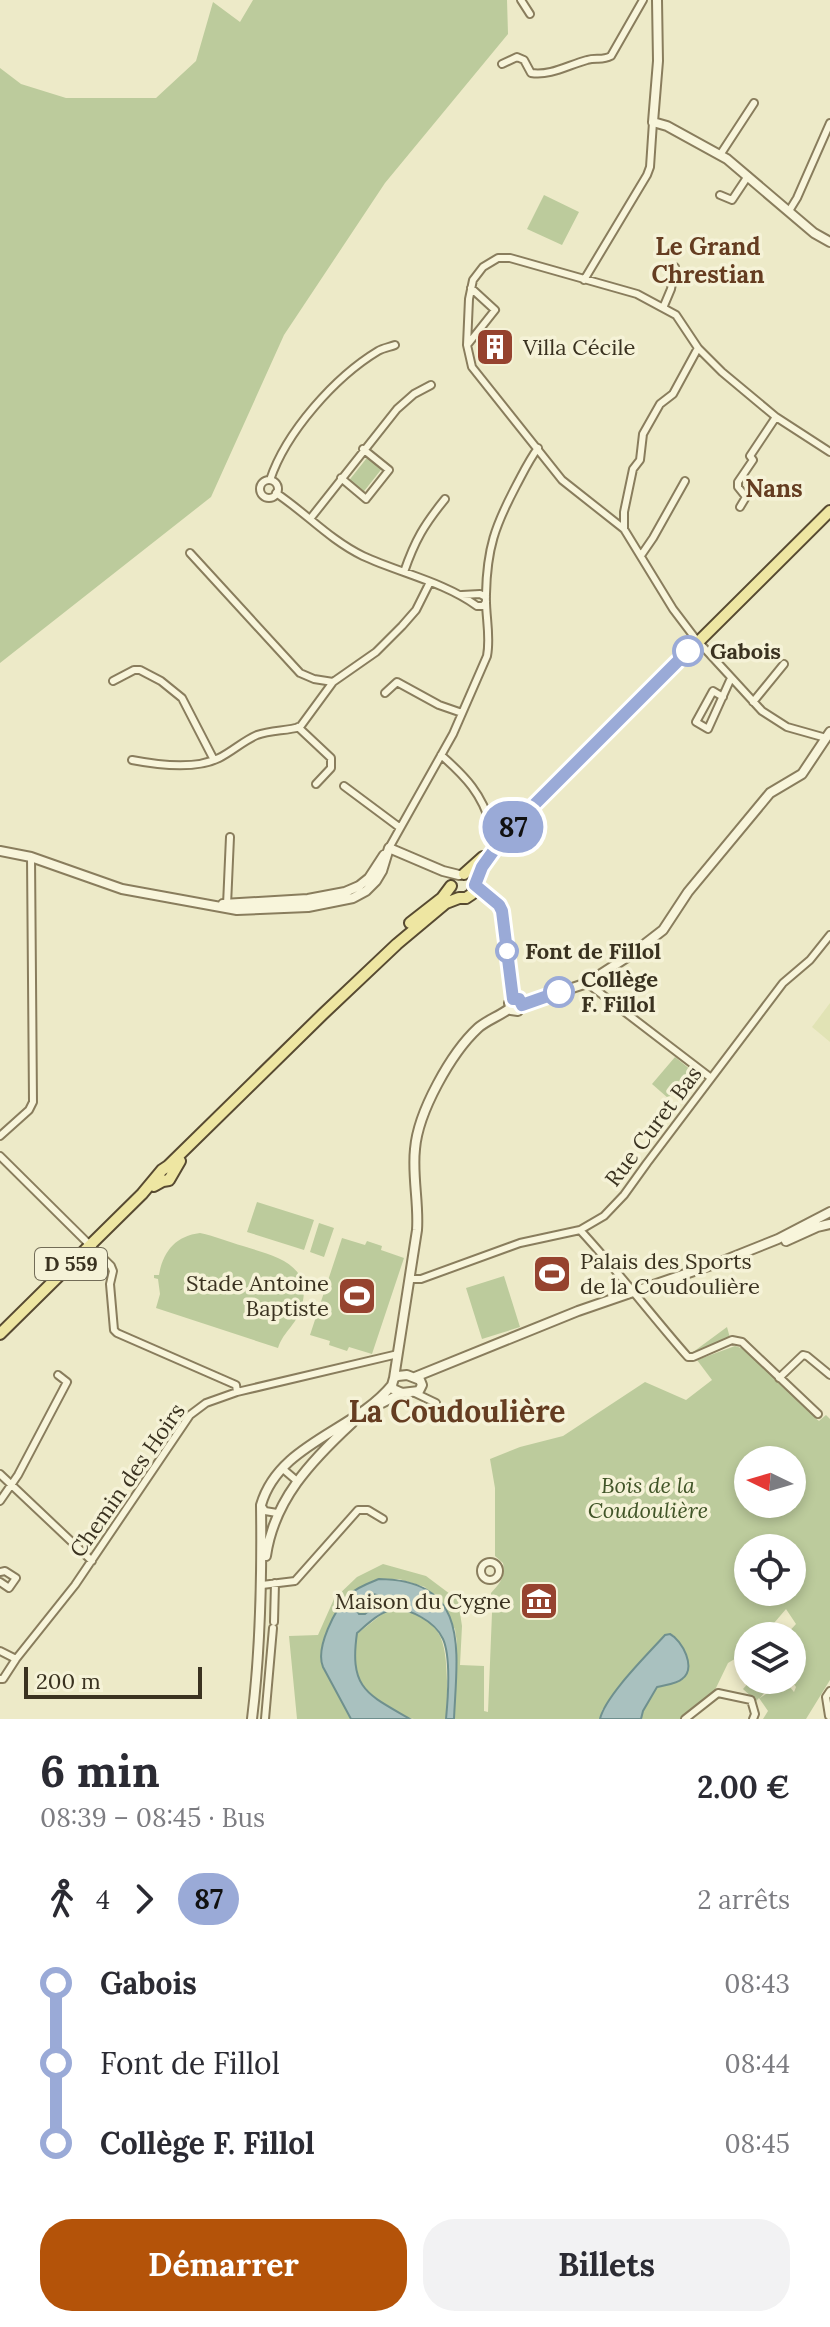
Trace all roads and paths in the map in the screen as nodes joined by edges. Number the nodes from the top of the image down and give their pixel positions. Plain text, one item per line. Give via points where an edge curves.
1 (521, 0) edge
2 (643, 0) edge
3 (656, 0) edge
4 (530, 14) dead end
5 (502, 64) dead end
6 (754, 103) dead end
7 (653, 122) junction
8 (830, 123) edge
9 (720, 155) junction
10 (748, 176) junction
11 (720, 195) dead end
12 (789, 211) junction
13 (830, 242) edge
14 (675, 267) dead end
15 (584, 280) junction
16 (471, 288) junction
17 (663, 308) junction
18 (395, 345) dead end
19 (467, 345) junction
20 (698, 348) junction
21 (431, 385) dead end
22 (776, 417) junction
23 (538, 448) junction
24 (363, 449) junction
25 (830, 452) edge
26 (341, 478) junction
27 (270, 480) junction
28 (685, 481) dead end
29 (276, 493) junction
30 (445, 499) dead end
31 (740, 507) dead end
32 (829, 513) edge
33 (310, 519) junction
34 (624, 529) junction
35 (190, 553) dead end
36 (642, 554) junction
37 (404, 572) junction
38 (430, 582) junction
39 (458, 595) junction
40 (482, 596) junction
41 (476, 604) junction
42 (489, 621) junction
43 (698, 642) junction
44 (784, 664) dead end
45 (731, 678) junction
46 (113, 681) dead end
47 (333, 682) junction
48 (385, 693) dead end
49 (723, 697) junction
50 (753, 702) junction
51 (462, 713) junction
52 (298, 727) junction
53 (829, 736) edge
54 (441, 755) junction
55 (132, 760) dead end
56 (214, 760) junction
57 (316, 784) dead end
58 (344, 786) dead end
59 (491, 826) dead end
60 (399, 827) junction
61 (507, 832) junction
62 (230, 837) dead end
63 (389, 848) junction
64 (0, 851) edge
65 (31, 857) junction
66 (456, 879) junction
67 (475, 885) junction
68 (464, 897) junction
69 (489, 898) junction
70 (227, 906) junction
71 (830, 935) edge
72 (587, 983) junction
73 (513, 999) junction
74 (522, 1005) junction
75 (510, 1008) junction
76 (323, 1014) junction
77 (711, 1078) junction
78 (0, 1136) edge
79 (0, 1156) edge
80 (830, 1212) edge
81 (830, 1224) edge
82 (580, 1230) junction
83 (90, 1244) junction
84 (410, 1279) junction
85 (634, 1294) junction
86 (0, 1334) edge
87 (384, 1357) junction
88 (398, 1357) junction
89 (58, 1375) dead end
90 (830, 1375) edge
91 (779, 1378) junction
92 (416, 1380) junction
93 (393, 1382) junction
94 (237, 1392) junction
95 (402, 1393) junction
96 (415, 1393) junction
97 (818, 1414) dead end
98 (283, 1469) junction
99 (0, 1474) edge
100 (297, 1481) junction
101 (11, 1484) junction
102 (0, 1501) edge
103 (261, 1505) junction
104 (277, 1513) junction
105 (383, 1519) dead end
106 (92, 1561) junction
107 (0, 1572) edge
108 (0, 1582) edge
109 (275, 1583) junction
110 (262, 1585) junction
111 (0, 1651) edge
112 (16, 1659) junction
113 (0, 1679) edge
114 (830, 1691) edge
115 (827, 1717) edge
116 (252, 1719) edge
117 (265, 1719) edge
118 (685, 1719) edge
119 (753, 1719) edge

1 - 4 street
2 - 5 street via 611,56 603,60 592,58 541,74 531,73 517,57
3 - 7 street
6 - 9 street
7 - 9 street
7 - 15 street via 647,175
8 - 12 street
9 - 10 street
10 - 11 street via 732,200
10 - 12 street
12 - 13 street
14 - 17 street
15 - 16 street via 498,258 483,267
15 - 17 street via 637,294
16 - 19 street
16 - 19 street via 495,310
17 - 20 street via 681,320
18 - 27 street via 378,351 314,407 284,448
19 - 23 street via 472,367
20 - 22 street
20 - 34 street via 643,434
21 - 24 street via 405,401
22 - 25 street
22 - 31 street via 738,482 746,497
23 - 34 street via 562,480
23 - 40 street via 494,531
24 - 26 street
24 - 26 street via 389,470 382,480 366,499
26 - 33 street
27 - 29 street
27 - 29 street via 260,491 268,497
28 - 36 street
29 - 33 street
30 - 37 street via 415,540
32 - 43 main road, D 559
33 - 37 street via 361,555
34 - 36 street
35 - 47 street via 300,673
36 - 43 street
37 - 38 street
38 - 39 street
38 - 47 street via 394,636
39 - 40 street
39 - 41 street
40 - 41 street
40 - 41 street via 483,606
40 - 42 street
41 - 42 street
42 - 51 street via 487,656
43 - 45 street
43 - 61 main road, D 559
44 - 50 street
45 - 49 street
45 - 50 street
46 - 56 street via 140,670 161,681 187,706
47 - 52 street
48 - 51 street via 397,682
49 - 49 street via 708,729 696,722 713,691
50 - 53 street via 787,727
51 - 54 street
52 - 56 street via 259,734
52 - 57 street via 331,758 331,768
53 - 72 street via 802,774 770,793 663,930
54 - 59 street via 476,789
54 - 60 street
55 - 56 street
58 - 60 street
60 - 63 street
61 - 66 main road, D 559
61 - 67 main road
62 - 70 street
63 - 66 street
63 - 70 street via 376,881 353,898 308,907
64 - 65 street
65 - 70 street via 116,888
65 - 78 street via 33,1102
66 - 67 main road via 471,878
66 - 68 main road via 453,894
66 - 76 main road, D 559
67 - 68 main road
67 - 69 street
68 - 69 street
68 - 76 main road, D 559 via 446,903 418,925
69 - 73 street via 502,911
71 - 77 street, Rue Curet Bas via 783,983
72 - 74 street
72 - 77 street
73 - 74 street
73 - 75 street
74 - 75 street via 516,1011
75 - 84 street via 479,1027 458,1053 424,1115 415,1149 418,1212
76 - 83 main road, D 559
77 - 82 street, Rue Curet Bas via 624,1195
79 - 83 street
80 - 85 street via 766,1244
81 - 85 street
82 - 84 street, Rue Curet Bas via 520,1243
82 - 85 street
83 - 86 main road, D 559
83 - 94 street via 113,1271 114,1330 236,1385
84 - 88 street
85 - 91 street via 688,1357 740,1341
85 - 92 street via 595,1305
87 - 88 street
87 - 88 street, Chemin des Hoirs via 395,1350
87 - 94 street, Chemin des Hoirs
88 - 92 street
88 - 93 street
89 - 101 street via 67,1382
90 - 91 street via 803,1355
91 - 97 street
92 - 93 street via 398,1376
92 - 96 street
92 - 96 street via 436,1403
93 - 95 street via 395,1391
93 - 98 street
94 - 106 street, Chemin des Hoirs via 190,1415
95 - 96 street
95 - 100 street via 352,1423
98 - 100 street
98 - 103 street via 270,1481
99 - 101 street
100 - 104 street
101 - 102 street
101 - 106 street
103 - 104 street
103 - 110 street
104 - 110 street
105 - 109 street via 358,1510 295,1581
106 - 112 street, Chemin des Hoirs
107 - 108 street via 16,1578 9,1588
109 - 110 street
109 - 117 street
110 - 116 street
111 - 112 street
112 - 113 street, Chemin des Hoirs
114 - 115 street
118 - 119 street via 718,1693 751,1700

